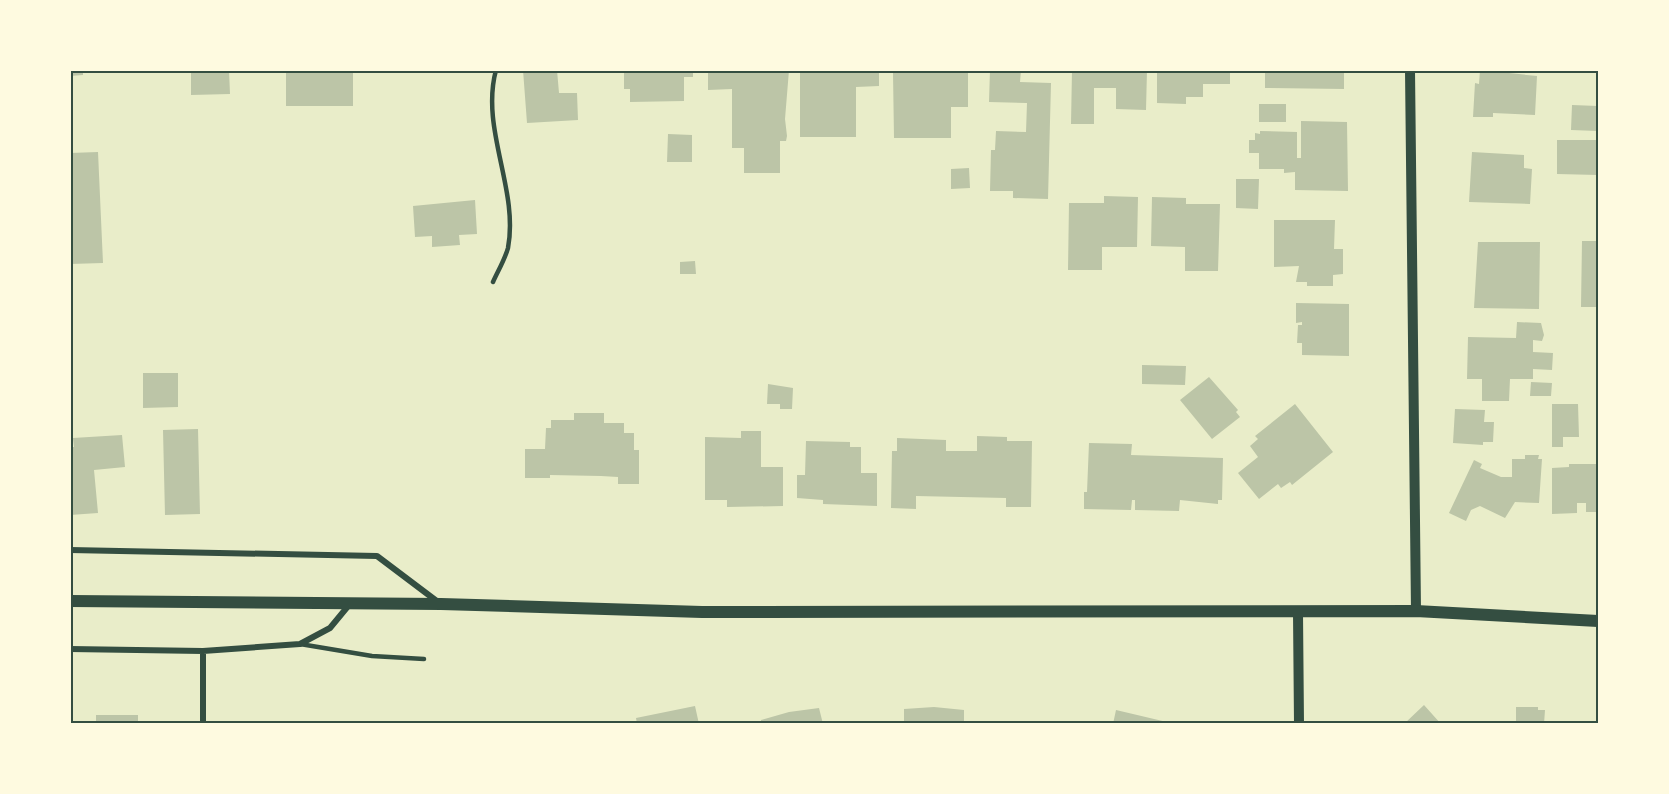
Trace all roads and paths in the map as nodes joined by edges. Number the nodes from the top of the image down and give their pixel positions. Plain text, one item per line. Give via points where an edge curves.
1 (496, 70) edge
2 (1410, 70) edge
3 (493, 282) dead end
4 (70, 550) edge
5 (70, 601) edge
6 (350, 604) junction
7 (441, 604) junction
8 (1416, 611) junction
9 (1298, 613) junction
10 (1599, 621) edge
11 (300, 644) junction
12 (70, 649) edge
13 (203, 651) junction
14 (424, 659) dead end
15 (203, 723) edge
16 (1299, 723) edge

1 - 3 lane via 495,126 510,217 508,249
2 - 8 street
4 - 7 street via 377,556
5 - 6 main road
6 - 7 main road
6 - 11 street via 330,628
7 - 9 main road via 702,612
8 - 9 main road
8 - 10 main road
9 - 16 street
11 - 13 street
11 - 14 lane via 372,656
12 - 13 street
13 - 15 street

